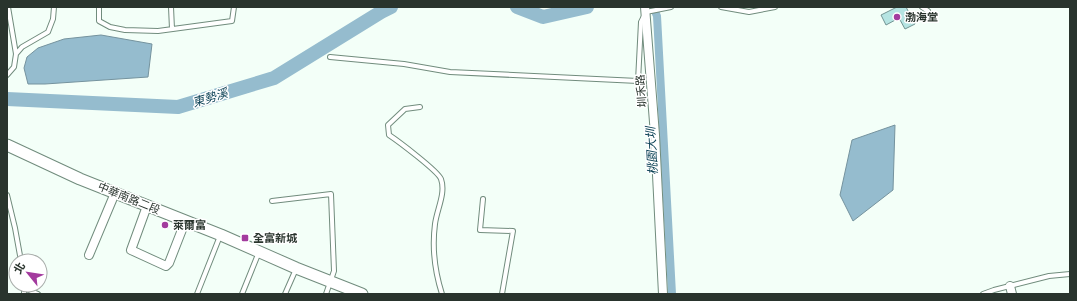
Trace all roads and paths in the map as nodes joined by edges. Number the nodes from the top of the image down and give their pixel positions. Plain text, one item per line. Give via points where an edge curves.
1 (8, 7) edge
2 (54, 7) edge
3 (99, 7) edge
4 (171, 7) edge
5 (234, 7) edge
6 (671, 7) edge
7 (721, 7) edge
8 (775, 7) edge
9 (922, 7) edge
10 (647, 10) edge
11 (928, 11) dead end
12 (172, 29) junction
13 (16, 54) junction
14 (330, 57) dead end
15 (7, 75) edge
16 (420, 107) dead end
17 (7, 145) edge
18 (115, 193) junction
19 (7, 195) edge
20 (483, 199) dead end
21 (272, 201) dead end
22 (147, 206) junction
23 (185, 222) junction
24 (221, 236) junction
25 (259, 252) junction
26 (20, 253) edge
27 (89, 256) dead end
28 (296, 268) junction
29 (1070, 274) edge
30 (331, 281) junction
31 (1011, 290) edge
32 (198, 294) edge
33 (242, 294) edge
34 (285, 294) edge
35 (326, 294) edge
36 (362, 294) edge
37 (442, 294) edge
38 (502, 294) edge
39 (663, 294) edge
40 (983, 294) edge

1 - 13 lane
2 - 13 lane via 48,32 22,47
3 - 12 lane via 99,21 110,27 125,30
4 - 12 lane
5 - 12 lane via 232,21
6 - 10 lane
7 - 8 lane via 749,12
9 - 11 lane
10 - 14 lane via 641,22 638,81 450,72 404,64
10 - 39 street, 圳禾路
13 - 15 lane via 14,67
16 - 37 lane via 405,109 388,125 389,135 440,176 443,186 434,224 434,254
17 - 18 main road, 中華南路二段
18 - 22 main road, 中華南路二段
18 - 27 street
19 - 26 lane
20 - 38 lane via 480,230 513,231
21 - 30 lane via 330,194 334,271
22 - 23 main road, 中華南路二段
22 - 23 street via 131,250 166,266
23 - 24 main road, 中華南路二段
24 - 25 main road, 中華南路二段
24 - 32 lane
25 - 28 main road, 中華南路二段
25 - 33 lane
28 - 30 main road, 中華南路二段
28 - 34 lane
29 - 31 lane via 1049,276
30 - 35 lane
30 - 36 main road, 中華南路二段
31 - 40 lane via 994,290

